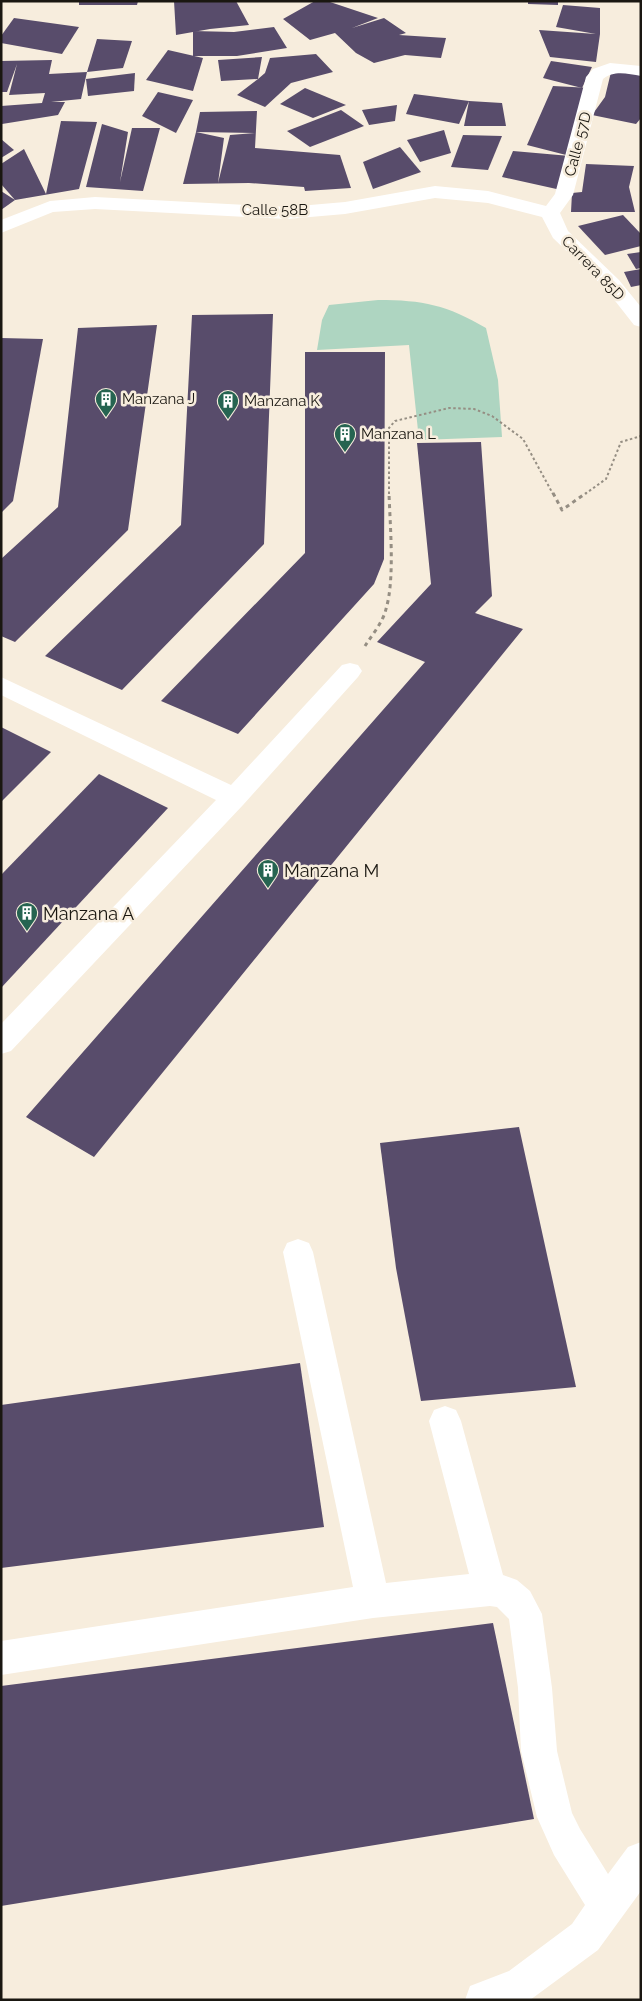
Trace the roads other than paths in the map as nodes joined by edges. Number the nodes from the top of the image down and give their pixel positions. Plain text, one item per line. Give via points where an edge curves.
1 (641, 71) edge
2 (550, 213) junction
3 (1, 226) edge
4 (641, 321) edge
5 (350, 672) road end
6 (1, 685) edge
7 (234, 798) junction
8 (1, 1043) edge
9 (298, 1252) dead end
10 (445, 1421) dead end
11 (490, 1589) junction
12 (373, 1601) junction
13 (1, 1658) edge
14 (641, 1860) edge
15 (607, 1905) junction
16 (484, 2000) edge

1 - 2 street, Calle 57D via 607,68 595,77 564,195
2 - 3 street, Calle 58B via 488,197 435,192 345,208 287,213 95,203 50,207
2 - 4 street, Carrera 85D via 560,234 612,284
5 - 7 street
6 - 7 street
7 - 8 street
9 - 12 street
10 - 11 street
11 - 12 street
11 - 15 street via 505,1592 525,1614 539,1751 556,1817 567,1842
12 - 13 street
14 - 15 street
15 - 16 street via 585,1937 522,1984

